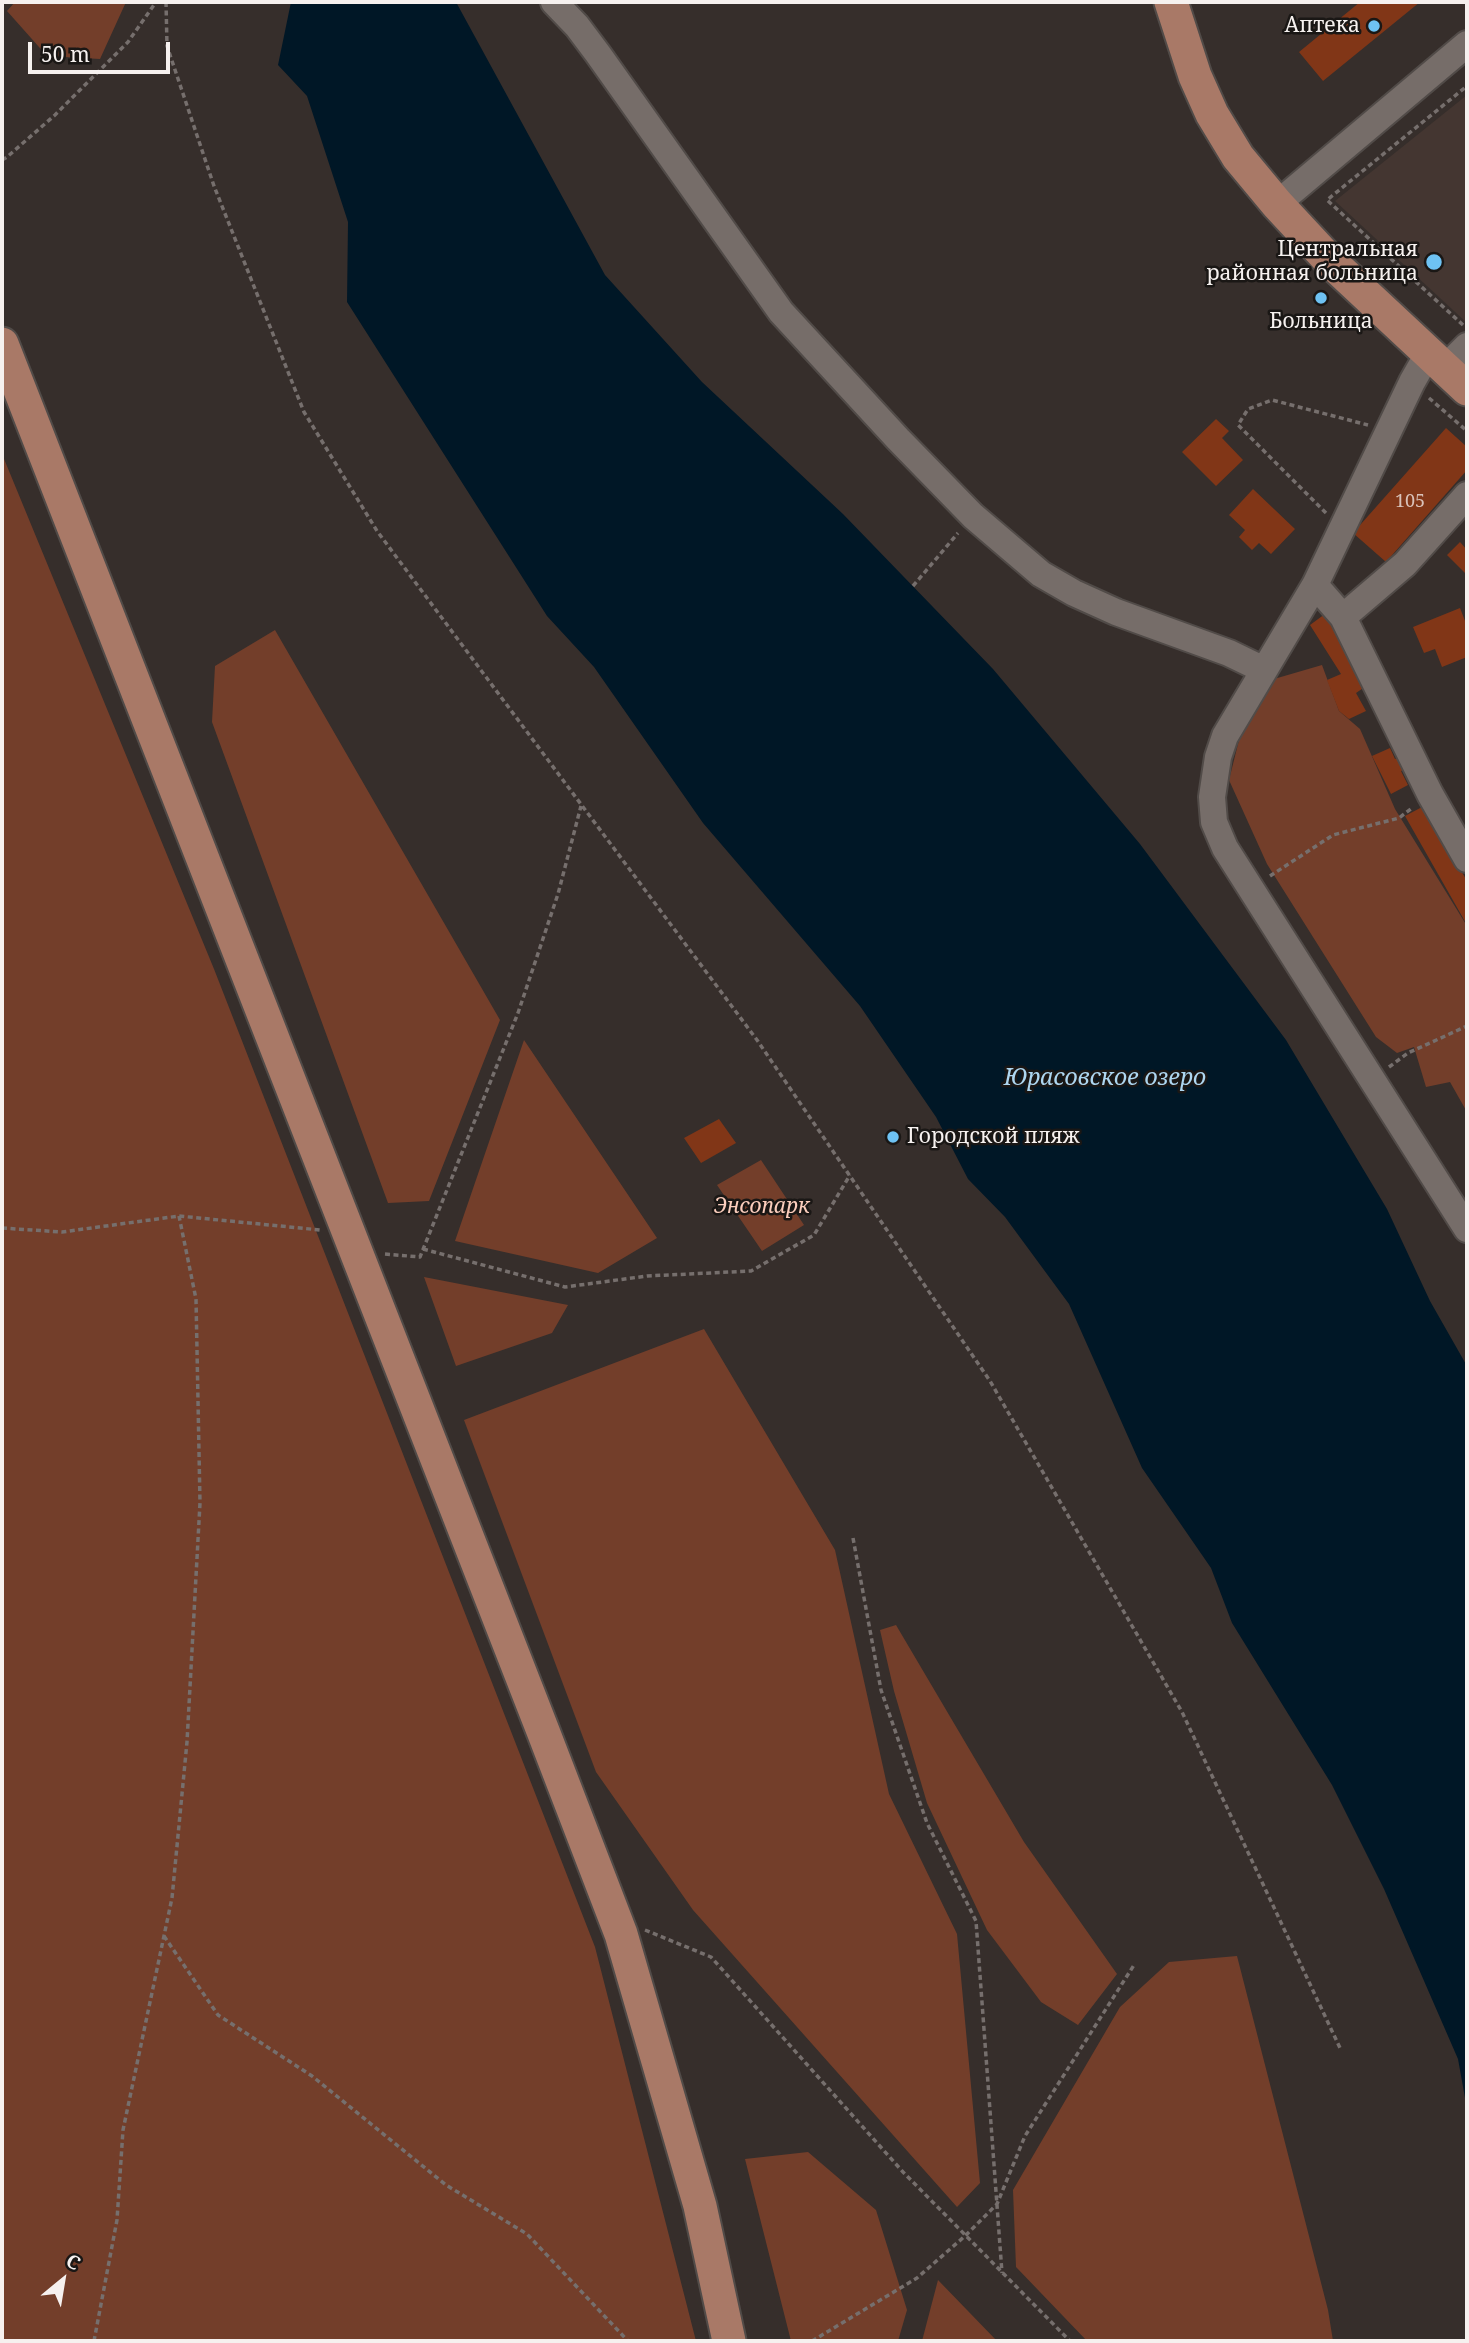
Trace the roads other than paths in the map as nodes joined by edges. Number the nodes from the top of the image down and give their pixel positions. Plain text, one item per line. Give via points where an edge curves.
1 (554, 2) edge
2 (1171, 2) edge
3 (1467, 44) edge
4 (1277, 204) junction
5 (2, 345) edge
6 (1444, 368) edge
7 (1463, 508) edge
8 (1315, 585) junction
9 (1343, 617) junction
10 (1264, 670) junction
11 (1467, 859) edge
12 (1467, 1228) edge
13 (729, 2341) edge

1 - 10 street via 598,54 781,312 973,516 1041,574 1074,593
2 - 4 main road via 1212,114 1238,157
3 - 4 street
4 - 6 main road via 1330,261
5 - 13 main road via 614,1917 700,2206
6 - 8 street via 1388,431
7 - 9 street
8 - 9 street
8 - 10 street
9 - 11 street
10 - 12 street via 1217,757 1214,822 1225,848

